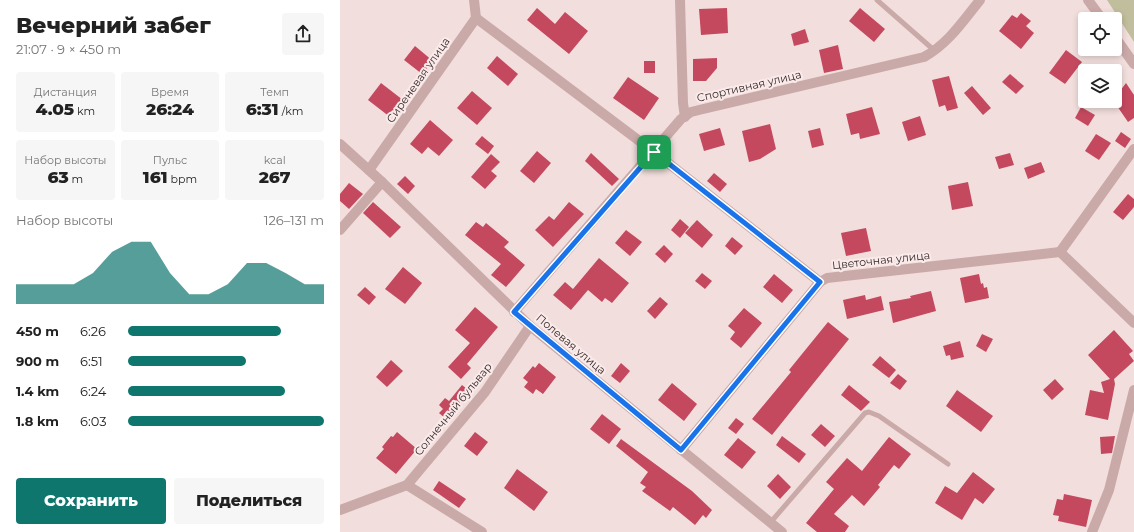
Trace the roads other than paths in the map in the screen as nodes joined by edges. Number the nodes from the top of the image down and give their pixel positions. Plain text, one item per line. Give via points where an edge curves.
1 (474, 0) edge
2 (680, 0) edge
3 (877, 0) edge
4 (980, 0) edge
5 (1088, 0) edge
6 (1097, 12) edge
7 (476, 18) junction
8 (1122, 47) edge
9 (936, 51) junction
10 (1134, 64) edge
11 (685, 116) junction
12 (340, 144) edge
13 (1134, 149) edge
14 (654, 152) junction
15 (369, 170) junction
16 (382, 182) junction
17 (340, 230) edge
18 (1060, 252) junction
19 (820, 282) junction
20 (514, 312) junction
21 (1134, 322) edge
22 (530, 326) junction
23 (1134, 390) edge
24 (681, 450) junction
25 (948, 464) dead end
26 (407, 485) junction
27 (340, 510) edge
28 (770, 523) junction
29 (482, 532) edge
30 (782, 532) edge
31 (1092, 532) edge

1 - 7 street
2 - 11 street
3 - 9 lane
4 - 9 street, Спортивная улица
5 - 6 street
7 - 14 street
7 - 15 street, Сиреневая улица
8 - 10 street
9 - 11 street, Спортивная улица via 917,60 698,110
11 - 14 street, Спортивная улица
12 - 15 street, Полевая улица
13 - 18 street
14 - 19 street
14 - 20 street, Спортивная улица
15 - 16 street, Полевая улица
16 - 17 street
16 - 20 street, Полевая улица
18 - 19 street, Цветочная улица via 827,278
18 - 21 street
19 - 24 street
20 - 22 street, Полевая улица
22 - 24 street, Полевая улица
22 - 26 street, Солнечный бульвар via 485,392
23 - 31 street via 1109,490
24 - 28 street, Полевая улица
25 - 28 lane via 879,416 865,412
26 - 27 street, Солнечный бульвар
26 - 29 street
28 - 30 street, Полевая улица

